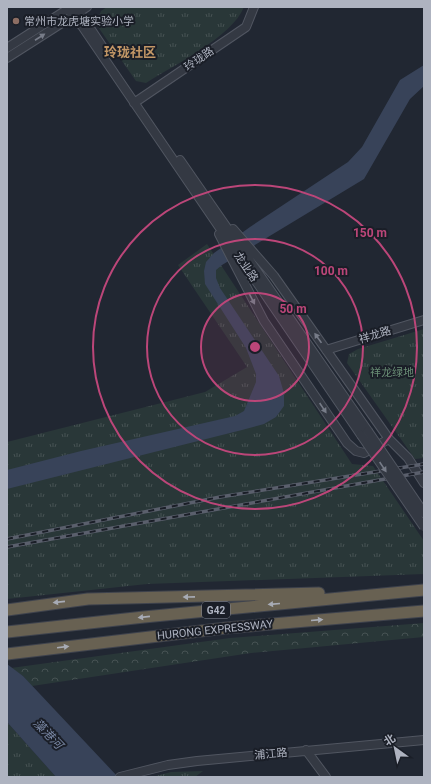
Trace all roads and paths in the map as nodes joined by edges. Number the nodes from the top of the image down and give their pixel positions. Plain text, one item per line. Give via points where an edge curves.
1 (87, 7) edge
2 (254, 7) edge
3 (72, 10) edge
4 (7, 48) edge
5 (7, 58) edge
6 (136, 101) junction
7 (229, 237) junction
8 (244, 259) junction
9 (424, 320) edge
10 (326, 350) junction
11 (364, 433) junction
12 (390, 439) junction
13 (424, 484) edge
14 (424, 513) edge
15 (424, 527) edge
16 (424, 590) edge
17 (7, 610) edge
18 (424, 611) edge
19 (7, 632) edge
20 (7, 654) edge
21 (424, 740) edge
22 (306, 750) junction
23 (121, 777) edge
24 (326, 777) edge

1 - 3 street
2 - 6 street, 玲珑路 via 246,27
3 - 4 street
5 -> 3 street
3 - 6 street, 龙业路
6 - 7 street, 龙业路
7 - 8 street, 龙业路
7 - 8 street
10 -> 8 street via 274,276
8 - 11 street, 龙业路
8 -> 12 street via 264,321 347,443 356,451 364,453
9 - 10 street, 祥龙路
10 - 12 street
11 - 14 street, 龙业路, bridge
11 -> 15 street, 龙业路, bridge
12 - 13 street via 408,458
16 -> 17 highway via 88,599
16 -> 19 highway, HURONG EXPRESSWAY / G42 via 144,616
20 -> 18 highway, HURONG EXPRESSWAY / G42 via 226,628
21 - 22 street, 浦江路
22 - 23 street, 浦江路 via 168,765
22 - 24 street

